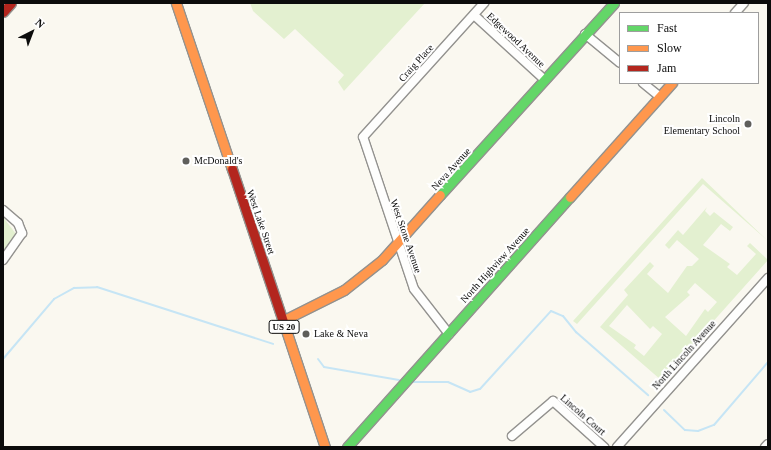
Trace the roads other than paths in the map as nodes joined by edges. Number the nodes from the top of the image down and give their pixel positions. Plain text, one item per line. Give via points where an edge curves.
1 (11, 3) edge
2 (176, 3) edge
3 (484, 3) edge
4 (614, 3) edge
5 (744, 3) edge
6 (3, 12) edge
7 (736, 12) edge
8 (474, 15) junction
9 (585, 34) junction
10 (619, 62) edge
11 (545, 80) junction
12 (644, 84) edge
13 (671, 84) edge
14 (660, 97) junction
15 (363, 137) joint
16 (3, 210) edge
17 (397, 245) junction
18 (3, 260) edge
19 (768, 278) edge
20 (282, 321) junction
21 (449, 334) junction
22 (512, 436) dead end
23 (768, 444) edge
24 (325, 447) edge
25 (347, 447) edge
26 (604, 447) edge
27 (617, 447) edge
28 (765, 447) edge

1 - 6 street
2 - 20 street, West Lake Street / US 20
3 - 8 street, Craig Place
4 - 9 street, Neva Avenue
5 - 7 street
8 - 11 street, Edgewood Avenue
8 - 15 street, Craig Place
9 - 10 street
9 - 11 street, Neva Avenue
11 - 17 street, Neva Avenue
12 - 14 street
13 - 14 street, North Highview Avenue
14 - 21 street, North Highview Avenue
15 - 17 street, West Stone Avenue
16 - 18 street via 18,222 22,233
17 - 20 street, Neva Avenue via 344,290
17 - 21 street, West Stone Avenue via 419,298
19 - 27 street, North Lincoln Avenue
20 - 24 street, West Lake Street / US 20
21 - 25 street, North Highview Avenue
22 - 26 street, Lincoln Court via 553,400
23 - 28 street

